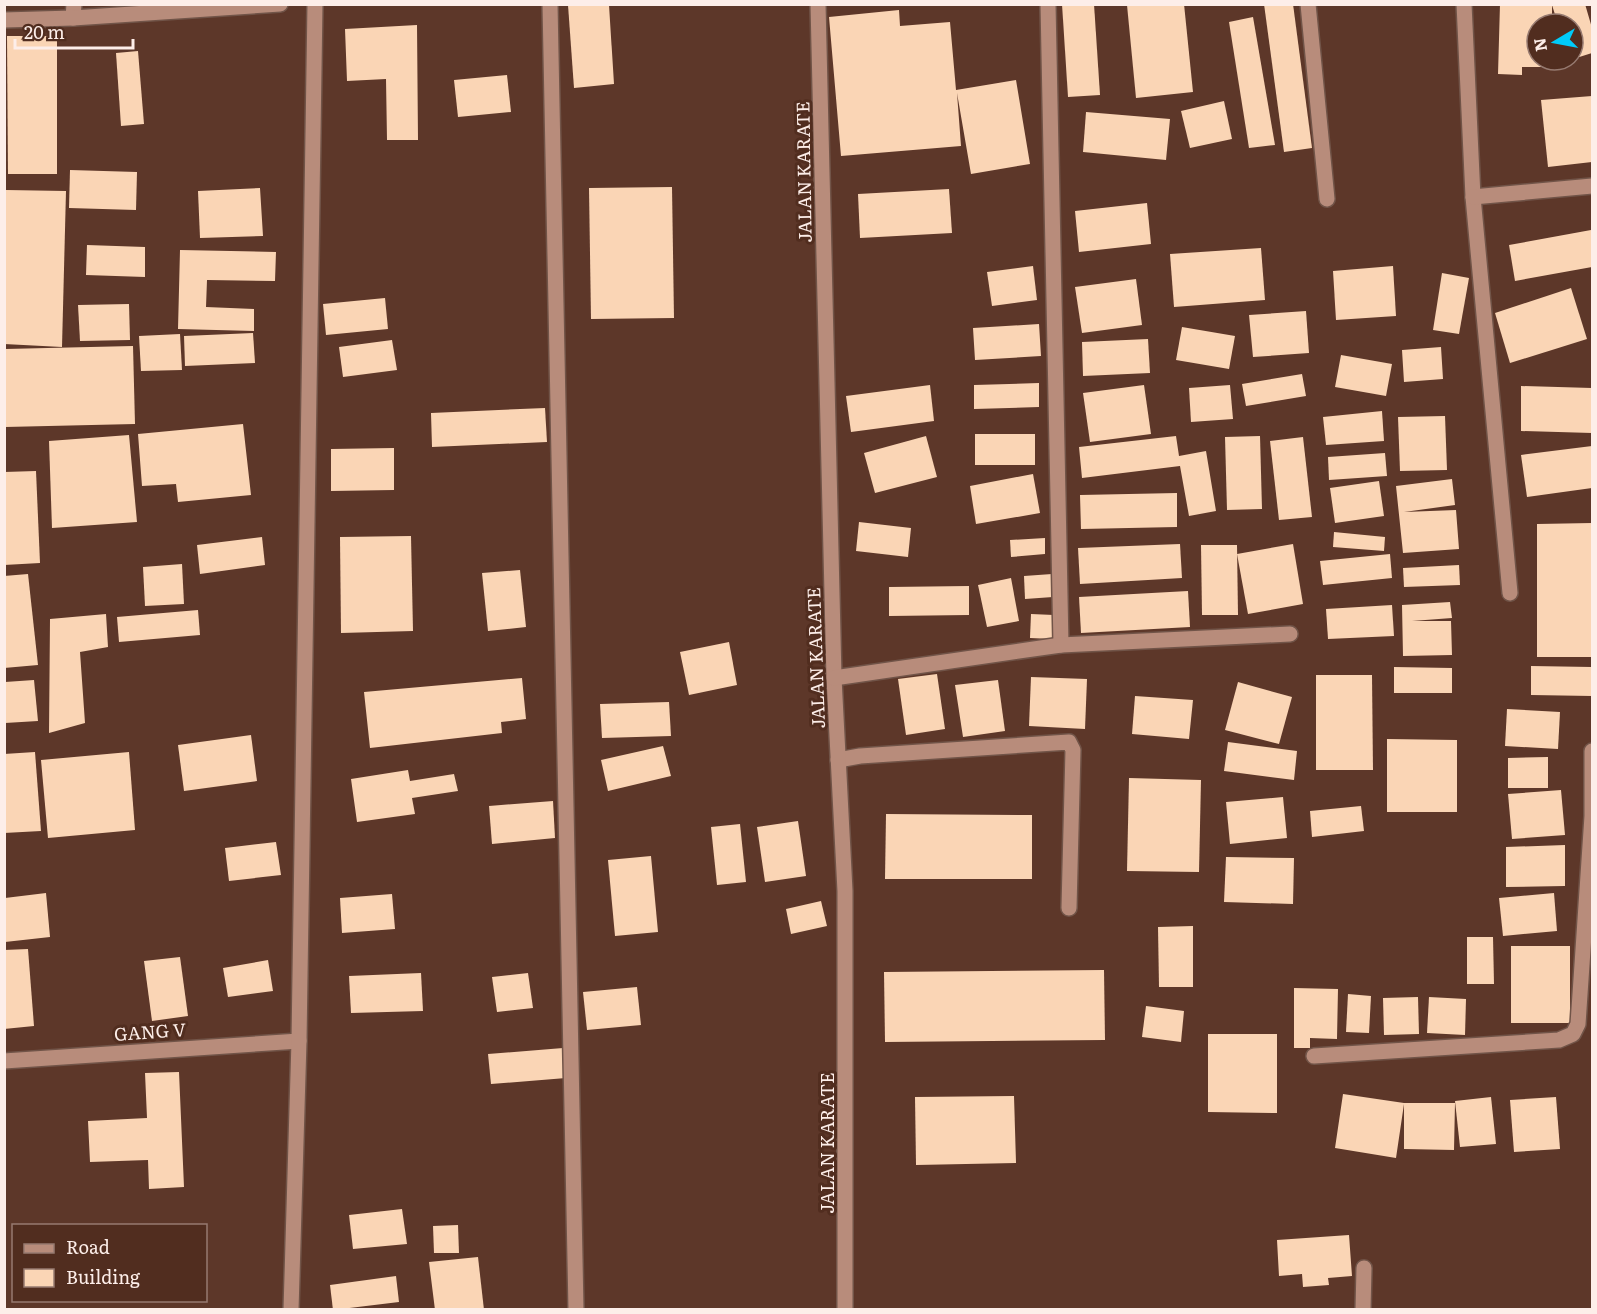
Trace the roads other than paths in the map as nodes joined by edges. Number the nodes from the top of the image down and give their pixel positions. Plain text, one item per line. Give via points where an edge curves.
1 (280, 4) edge
2 (315, 4) edge
3 (550, 4) edge
4 (818, 4) edge
5 (1047, 4) edge
6 (1308, 4) edge
7 (1464, 4) edge
8 (73, 11) edge
9 (4, 20) edge
10 (1593, 186) edge
11 (1473, 197) junction
12 (1327, 200) dead end
13 (1510, 593) dead end
14 (1290, 634) dead end
15 (1061, 645) junction
16 (834, 678) junction
17 (1593, 751) edge
18 (838, 760) junction
19 (1069, 908) dead end
20 (298, 1041) junction
21 (1314, 1056) dead end
22 (4, 1061) edge
23 (1364, 1268) dead end
24 (291, 1310) edge
25 (576, 1310) edge
26 (845, 1310) edge
27 (1363, 1310) edge

1 - 8 street
2 - 20 street
3 - 25 street
4 - 16 street, JALAN KARATE
5 - 15 street
6 - 12 street
7 - 11 street
8 - 9 street
10 - 11 street
11 - 13 street
14 - 15 street
15 - 16 street
16 - 18 street, JALAN KARATE
17 - 21 street via 1578,1024 1573,1034 1559,1040
18 - 19 street via 1069,742 1073,750
18 - 26 street, JALAN KARATE via 845,891
20 - 22 street, GANG V
20 - 24 street
23 - 27 street

